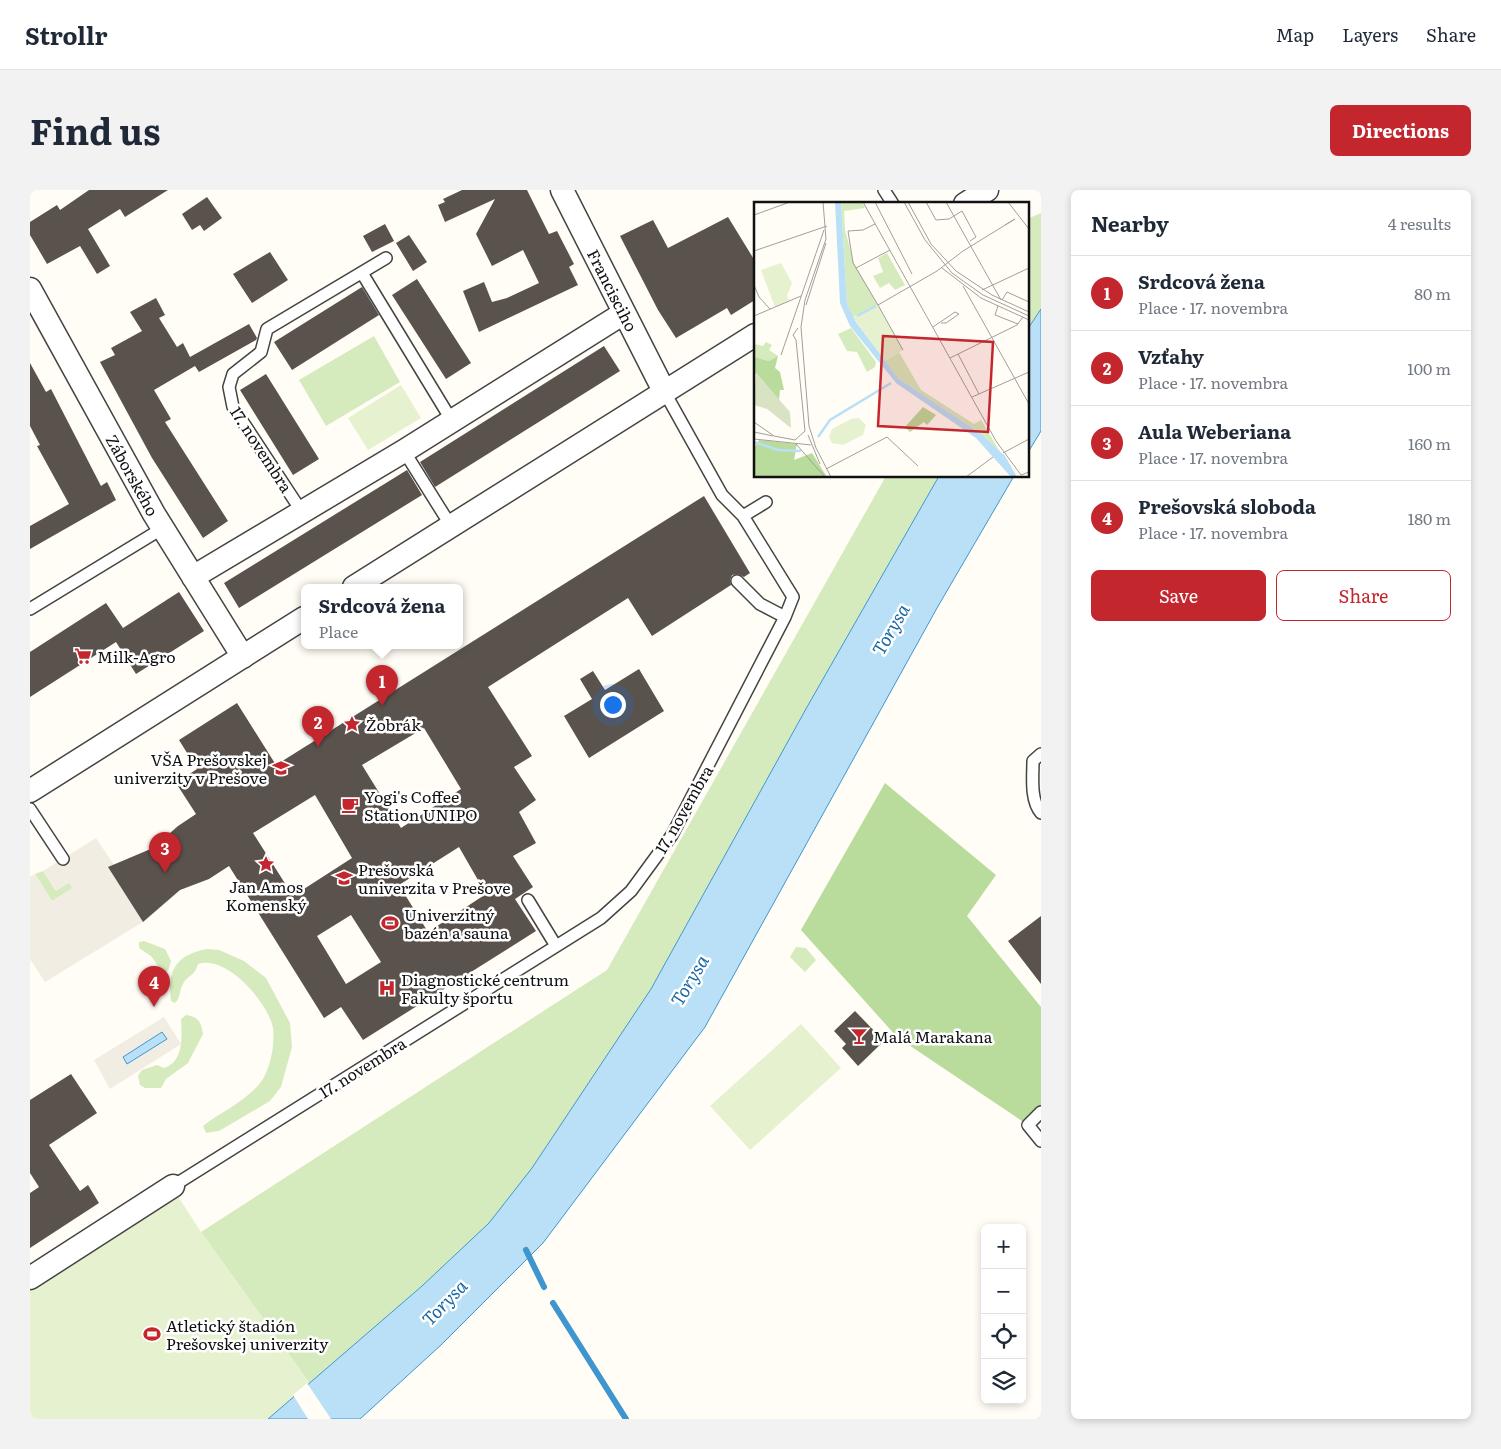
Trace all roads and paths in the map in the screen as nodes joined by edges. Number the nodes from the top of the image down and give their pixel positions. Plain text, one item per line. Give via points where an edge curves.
1 (562, 190) edge
2 (884, 190) edge
3 (891, 202) edge
4 (386, 258) dead end
5 (362, 273) junction
6 (30, 289) edge
7 (624, 313) junction
8 (754, 336) edge
9 (664, 391) junction
10 (452, 421) junction
11 (404, 451) junction
12 (766, 502) dead end
13 (302, 512) junction
14 (743, 516) junction
15 (451, 526) junction
16 (163, 528) junction
17 (193, 577) junction
18 (737, 581) dead end
19 (359, 584) edge
20 (30, 609) edge
21 (786, 617) junction
22 (301, 620) edge
23 (243, 657) junction
24 (1041, 754) edge
25 (30, 791) edge
26 (30, 809) edge
27 (1039, 811) edge
28 (62, 859) dead end
29 (528, 900) dead end
30 (556, 946) junction
31 (1041, 1112) edge
32 (1041, 1141) edge
33 (173, 1186) joint
34 (30, 1278) edge

1 - 7 street, Francisciho
2 - 3 lane
4 - 5 lane, 17. novembra
5 - 10 lane
5 - 13 lane, 17. novembra via 267,329 261,352 233,374 229,387 233,407
6 - 16 street, Záborského
7 - 9 street, Francisciho
7 - 10 street
8 - 9 street
9 - 14 lane, 17. novembra via 722,495
9 - 15 street
10 - 11 street
11 - 13 street
11 - 15 lane
12 - 14 lane
13 - 17 street
14 - 21 lane, 17. novembra via 793,597
15 - 19 street
16 - 17 street, Záborského
16 - 20 lane
17 - 23 street, Záborského
18 - 21 lane via 760,604
21 - 30 lane, 17. novembra via 672,835 631,891 601,918
22 - 23 street
23 - 25 street
24 - 27 lane via 1033,761 1034,792
26 - 28 lane
29 - 30 lane
30 - 33 lane, 17. novembra
31 - 32 lane via 1028,1125
33 - 34 street, 17. novembra

